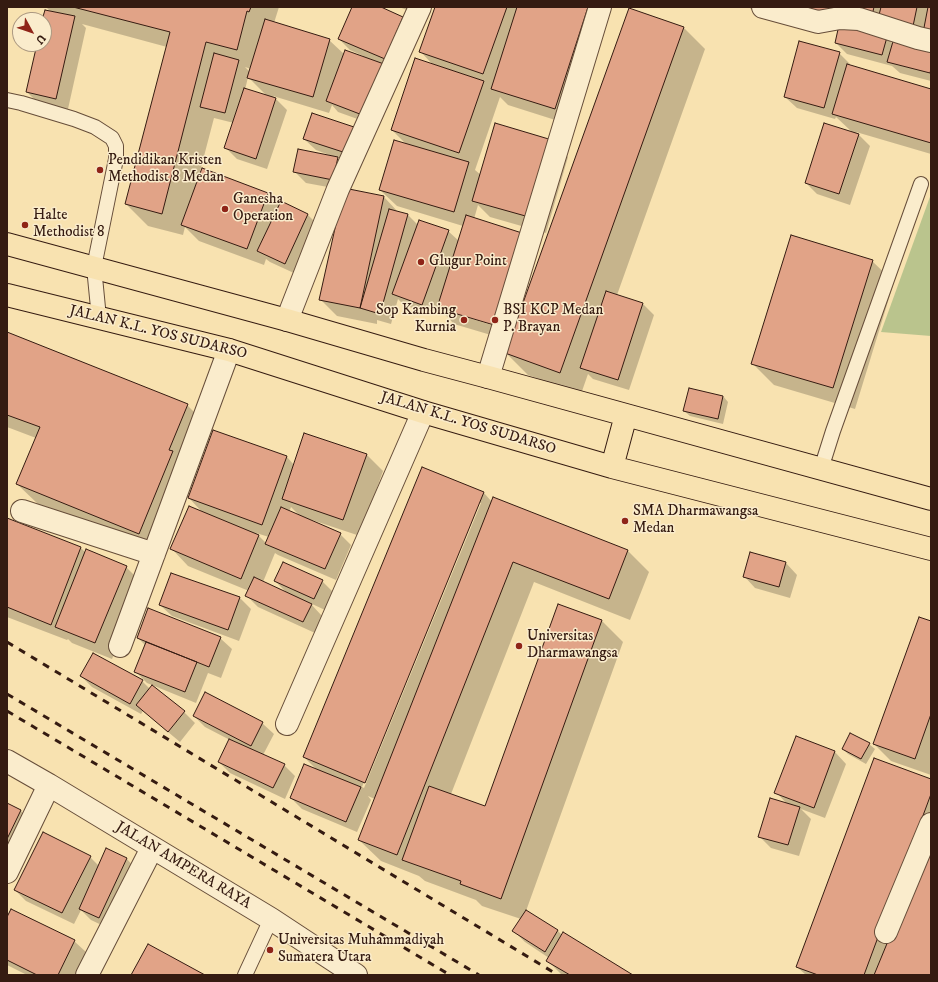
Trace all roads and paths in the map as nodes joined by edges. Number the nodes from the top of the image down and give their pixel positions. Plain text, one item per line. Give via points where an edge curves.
1 (420, 7) edge
2 (600, 7) edge
3 (763, 7) edge
4 (931, 40) edge
5 (7, 100) edge
6 (921, 184) dead end
7 (7, 244) edge
8 (94, 267) junction
9 (7, 295) edge
10 (99, 318) junction
11 (287, 320) junction
12 (229, 350) junction
13 (488, 376) junction
14 (423, 412) junction
15 (626, 415) junction
16 (612, 467) junction
17 (821, 469) junction
18 (931, 499) edge
19 (22, 511) dead end
20 (931, 549) edge
21 (154, 554) junction
22 (120, 646) dead end
23 (287, 724) dead end
24 (7, 761) edge
25 (49, 785) junction
26 (931, 824) edge
27 (152, 848) junction
28 (7, 872) edge
29 (271, 919) junction
30 (886, 932) dead end
31 (87, 975) edge
32 (246, 975) edge
33 (356, 975) edge

1 - 11 street via 338,189
2 - 13 street
3 - 4 street via 818,22 840,18 858,20
5 - 8 lane via 95,127 112,138 116,146 116,158
6 - 17 lane
7 - 8 main road
8 - 10 lane
8 - 11 main road
9 - 10 main road, JALAN K.L. YOS SUDARSO
10 - 12 main road, JALAN K.L. YOS SUDARSO
11 - 13 main road
12 - 14 main road, JALAN K.L. YOS SUDARSO
12 - 21 street
13 - 15 main road
14 - 16 main road, JALAN K.L. YOS SUDARSO
14 - 23 street
15 - 16 main road
15 - 17 main road
16 - 20 main road, JALAN K.L. YOS SUDARSO
17 - 18 main road
19 - 21 street
21 - 22 street
24 - 25 street, JALAN AMPERA RAYA
25 - 27 street, JALAN AMPERA RAYA
25 - 28 street
26 - 30 street
27 - 29 street, JALAN AMPERA RAYA
27 - 31 street
29 - 32 lane
29 - 33 street, JALAN AMPERA RAYA

